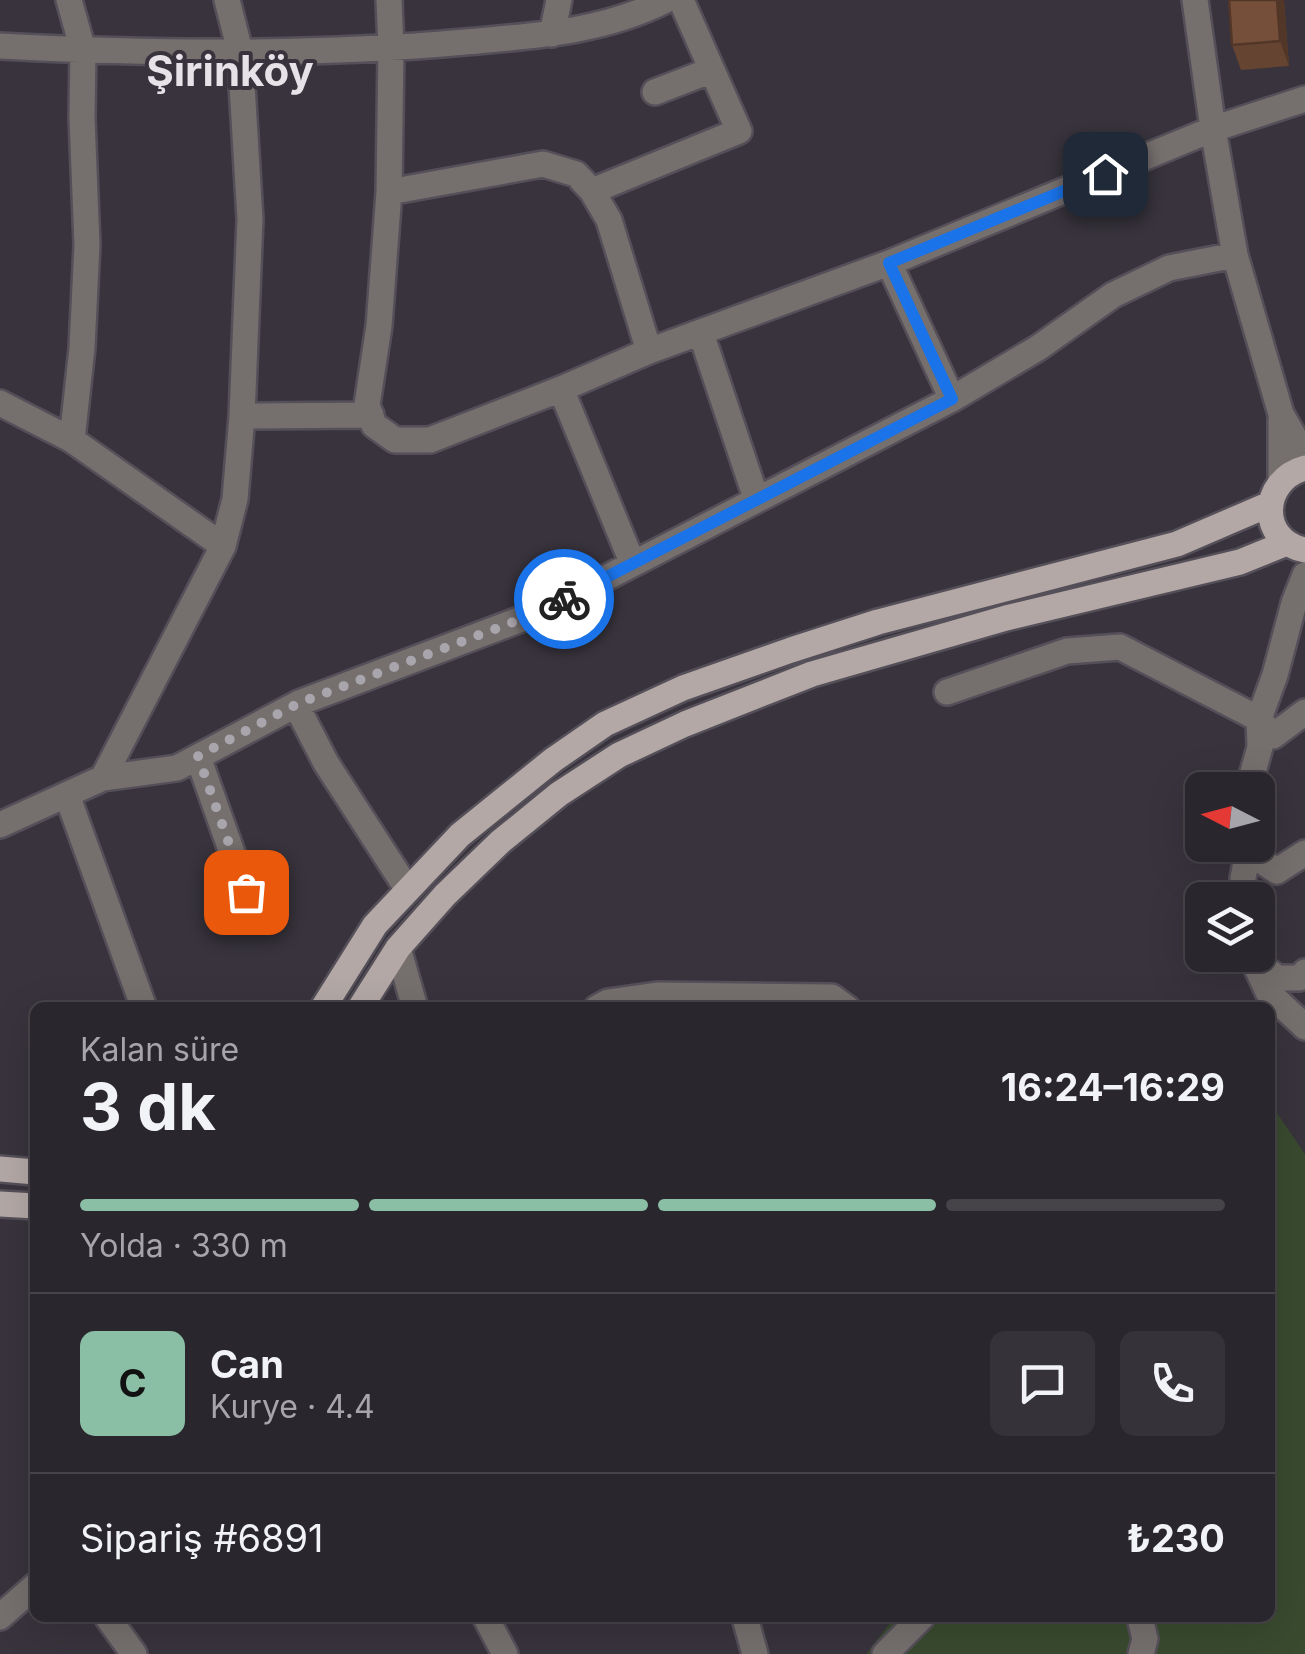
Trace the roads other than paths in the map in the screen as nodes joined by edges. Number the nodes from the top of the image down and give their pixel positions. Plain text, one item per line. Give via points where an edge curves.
1 (69, 0) edge
2 (227, 0) edge
3 (389, 0) edge
4 (559, 0) edge
5 (666, 0) edge
6 (681, 0) edge
7 (1195, 0) edge
8 (552, 34) junction
9 (0, 46) edge
10 (391, 48) junction
11 (83, 50) junction
12 (240, 50) junction
13 (712, 70) junction
14 (656, 92) dead end
15 (1305, 99) edge
16 (1214, 129) junction
17 (592, 191) junction
18 (390, 192) junction
19 (1235, 255) junction
20 (889, 263) junction
21 (701, 333) junction
22 (649, 351) junction
23 (560, 389) junction
24 (952, 399) junction
25 (0, 403) edge
26 (1281, 414) junction
27 (371, 415) junction
28 (242, 416) junction
29 (72, 440) junction
30 (1305, 456) edge
31 (1305, 468) edge
32 (1276, 492) junction
33 (756, 498) junction
34 (223, 546) junction
35 (1296, 547) edge
36 (632, 562) junction
37 (1305, 574) edge
38 (1294, 604) junction
39 (947, 692) dead end
40 (296, 704) junction
41 (1305, 712) edge
42 (1259, 719) junction
43 (198, 756) junction
44 (1253, 772) edge
45 (103, 778) junction
46 (67, 795) junction
47 (0, 826) edge
48 (1305, 853) edge
49 (1265, 862) edge
50 (408, 890) junction
51 (246, 892) dead end
52 (398, 948) junction
53 (1258, 972) edge
54 (1270, 972) edge
55 (1305, 972) edge
56 (142, 1002) edge
57 (327, 1002) edge
58 (364, 1002) edge
59 (413, 1002) edge
60 (608, 1002) edge
61 (839, 1002) edge
62 (1305, 1027) edge
63 (0, 1170) edge
64 (30, 1172) edge
65 (0, 1204) edge
66 (30, 1206) edge
67 (30, 1590) edge
68 (0, 1617) edge
69 (111, 1622) edge
70 (488, 1622) edge
71 (746, 1622) edge
72 (917, 1622) edge
73 (1141, 1622) edge
74 (134, 1654) edge
75 (505, 1654) edge
76 (756, 1654) edge
77 (886, 1654) edge
78 (1142, 1654) edge

1 - 11 street
2 - 12 street
3 - 10 street
4 - 8 street
5 - 8 street
6 - 13 street
7 - 16 street
8 - 10 street
9 - 11 street
10 - 12 street
10 - 18 street
11 - 12 street
11 - 29 street via 87,245
12 - 28 street via 250,219
13 - 14 street
13 - 17 street via 739,131
15 - 16 street
16 - 19 street
16 - 20 street
17 - 18 street via 576,174 542,164
17 - 22 street via 609,220
18 - 27 street
19 - 24 street via 1168,268 1113,295
19 - 26 street
20 - 21 street
20 - 24 street
21 - 22 street
21 - 33 street
22 - 23 street
23 - 27 street via 430,440 395,440
23 - 36 street
24 - 33 street
25 - 29 street
26 - 30 street
26 - 32 street
27 - 28 street
28 - 34 street via 235,499
29 - 34 street
31 - 32 main road
32 - 35 main road via 1274,526
32 - 50 main road via 1177,544 878,622 605,724 460,835
33 - 36 street
34 - 45 street
35 - 38 street
35 - 52 main road via 829,669 685,724 558,794 500,842
36 - 40 street via 540,612
37 - 38 street
38 - 42 street
39 - 42 street via 1067,651 1120,647
40 - 43 street
40 - 50 street via 326,764
41 - 42 street via 1273,736
42 - 44 street
43 - 45 street via 177,768
43 - 51 street
45 - 46 street
46 - 47 street
46 - 56 street
48 - 49 street via 1277,871
50 - 57 main road via 375,924
52 - 58 main road
52 - 59 street
53 - 62 street via 1268,992
54 - 55 street via 1278,978
60 - 61 street via 658,995
63 - 64 main road
65 - 66 main road
67 - 68 street
69 - 74 street
70 - 75 street
71 - 76 street
72 - 77 street
73 - 78 street

